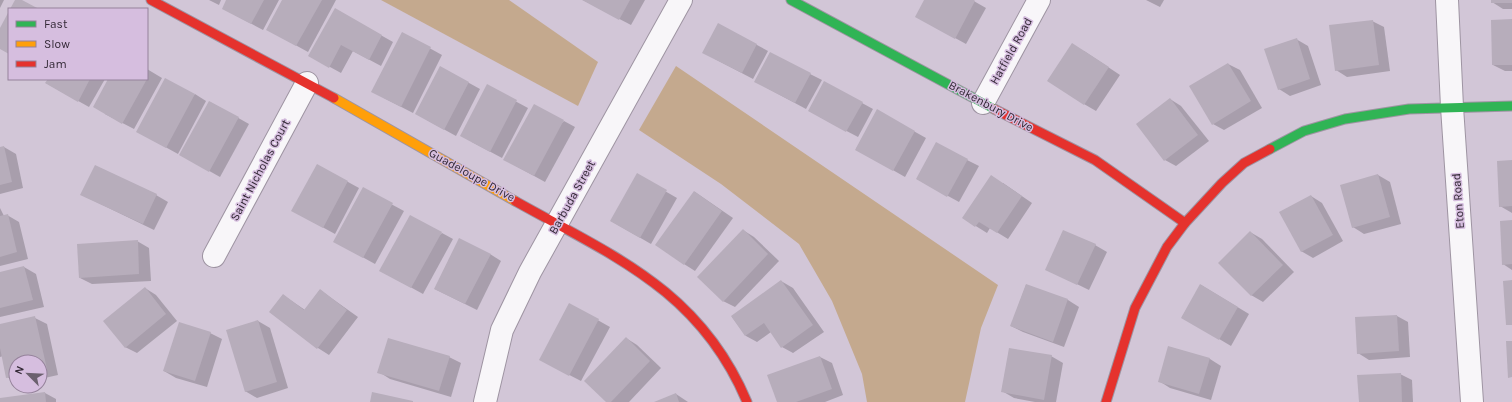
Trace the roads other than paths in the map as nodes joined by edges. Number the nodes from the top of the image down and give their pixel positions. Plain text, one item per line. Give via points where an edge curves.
1 (151, 0) edge
2 (681, 0) edge
3 (791, 0) edge
4 (1039, 0) edge
5 (1447, 0) edge
6 (307, 83) junction
7 (983, 102) junction
8 (1512, 106) edge
9 (1452, 107) junction
10 (558, 223) junction
11 (1185, 223) junction
12 (214, 256) dead end
13 (485, 402) edge
14 (747, 402) edge
15 (1106, 402) edge
16 (1472, 402) edge

1 - 6 street, Guadeloupe Drive
2 - 10 street, Barbuda Street
3 - 7 street, Brakenbury Drive
4 - 7 street, Hatfield Road
5 - 9 street, Eton Road
6 - 10 street, Guadeloupe Drive
6 - 12 street, Saint Nicholas Court
7 - 11 street, Brakenbury Drive via 1095,160
8 - 9 street
9 - 11 street via 1402,110 1344,119 1304,131 1244,163 1222,182
9 - 16 street, Eton Road
10 - 13 street, Barbuda Street via 530,272 502,330
10 - 14 street, Guadeloupe Drive via 639,271 681,304 707,334 733,372
11 - 15 street via 1167,247 1135,308

